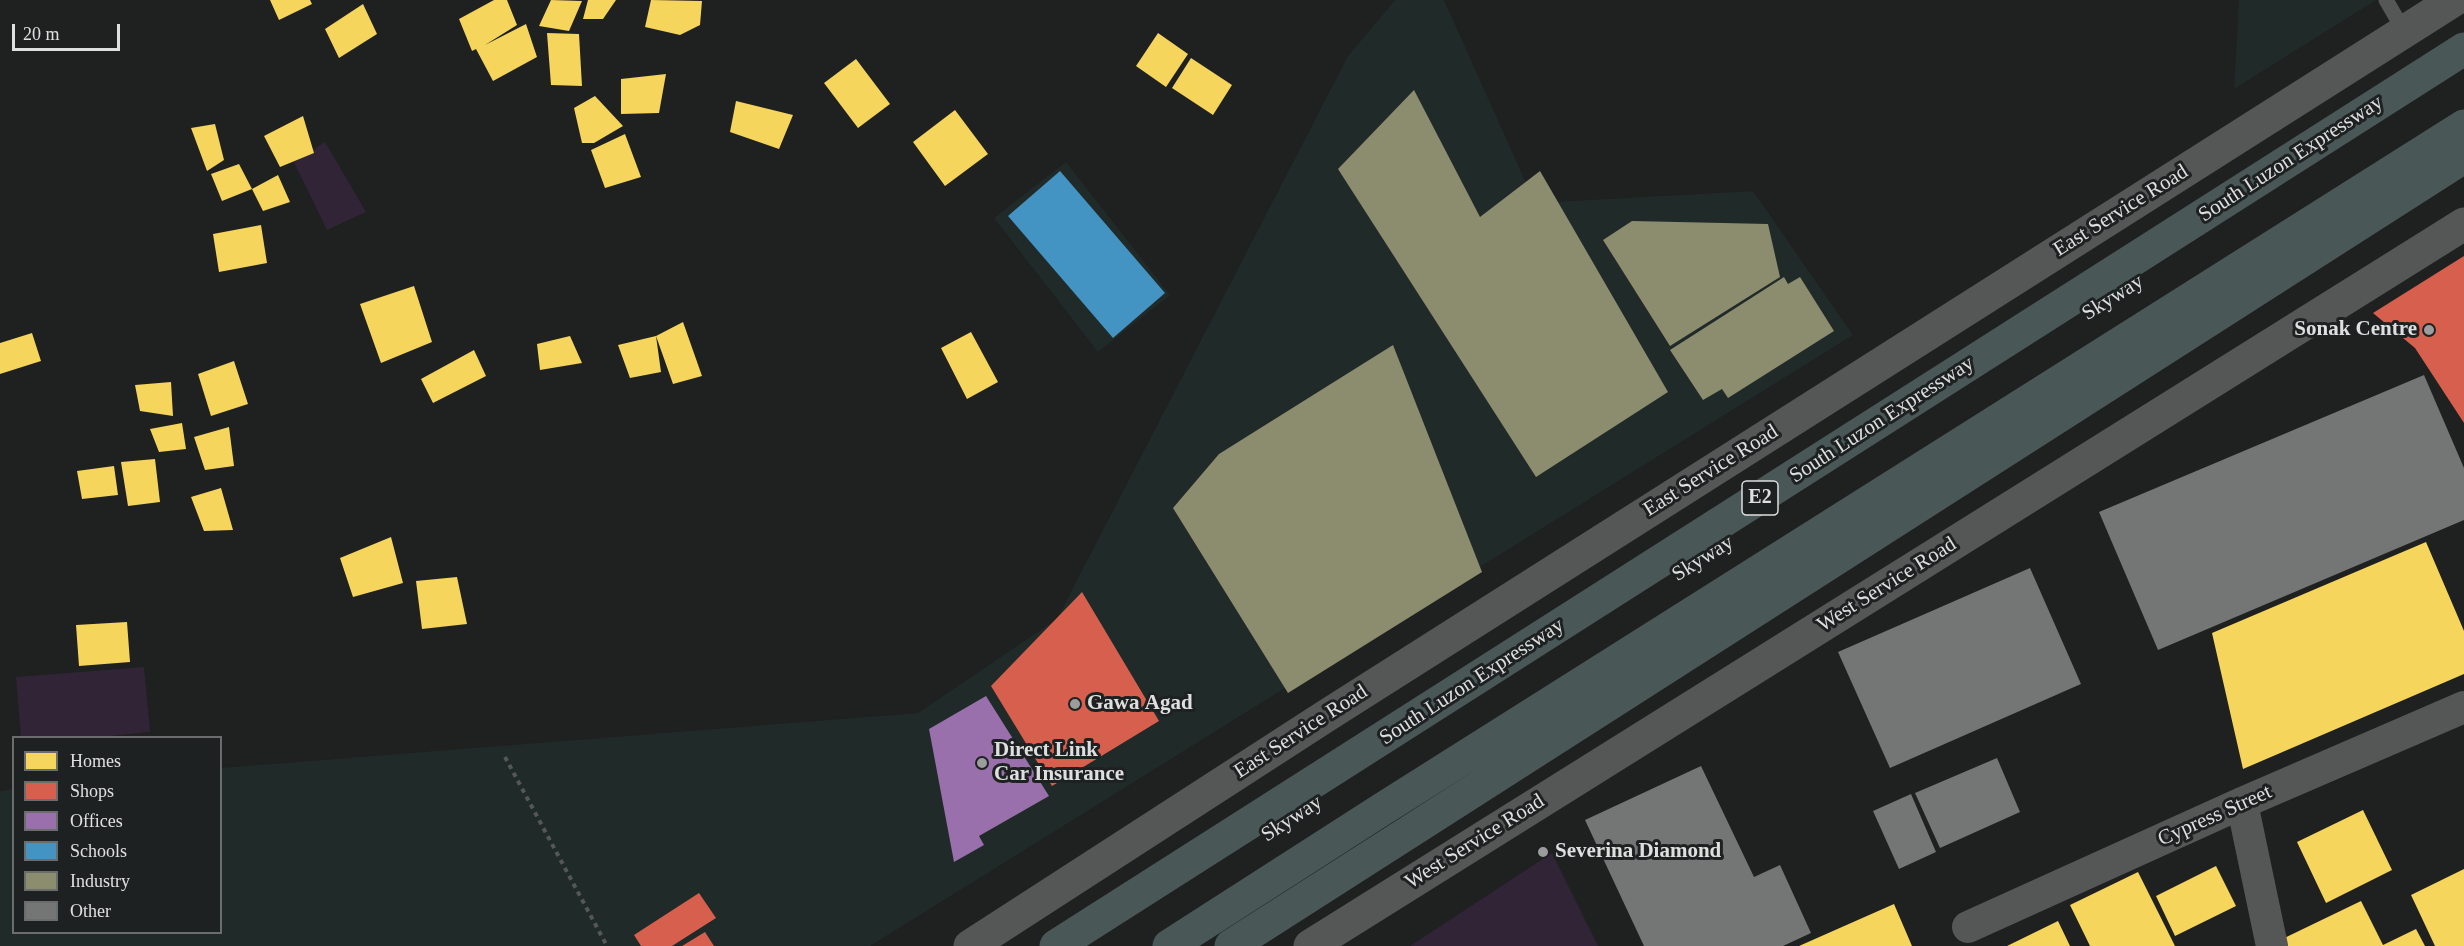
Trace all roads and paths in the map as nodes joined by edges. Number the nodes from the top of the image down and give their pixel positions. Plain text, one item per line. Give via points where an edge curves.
1 (2386, 0) edge
2 (2454, 0) edge
3 (2404, 31) junction
4 (2464, 49) edge
5 (2464, 76) edge
6 (2464, 126) edge
7 (2464, 157) edge
8 (2464, 224) edge
9 (2464, 707) edge
10 (505, 757) dead end
11 (2242, 803) junction
12 (1968, 927) dead end
13 (607, 946) edge
14 (970, 946) edge
15 (1056, 946) edge
16 (1094, 946) edge
17 (1169, 946) edge
18 (1231, 946) edge
19 (1310, 946) edge
20 (2272, 946) edge

1 - 3 lane
2 - 3 main road, East Service Road
3 - 14 main road, East Service Road
4 - 15 highway, South Luzon Expressway / E2
5 - 16 highway, Skyway / E2
6 - 17 highway, Skyway
7 - 18 highway
8 - 19 main road, West Service Road
9 - 11 street, Cypress Street
10 - 13 path
11 - 12 street, Cypress Street
11 - 20 street

